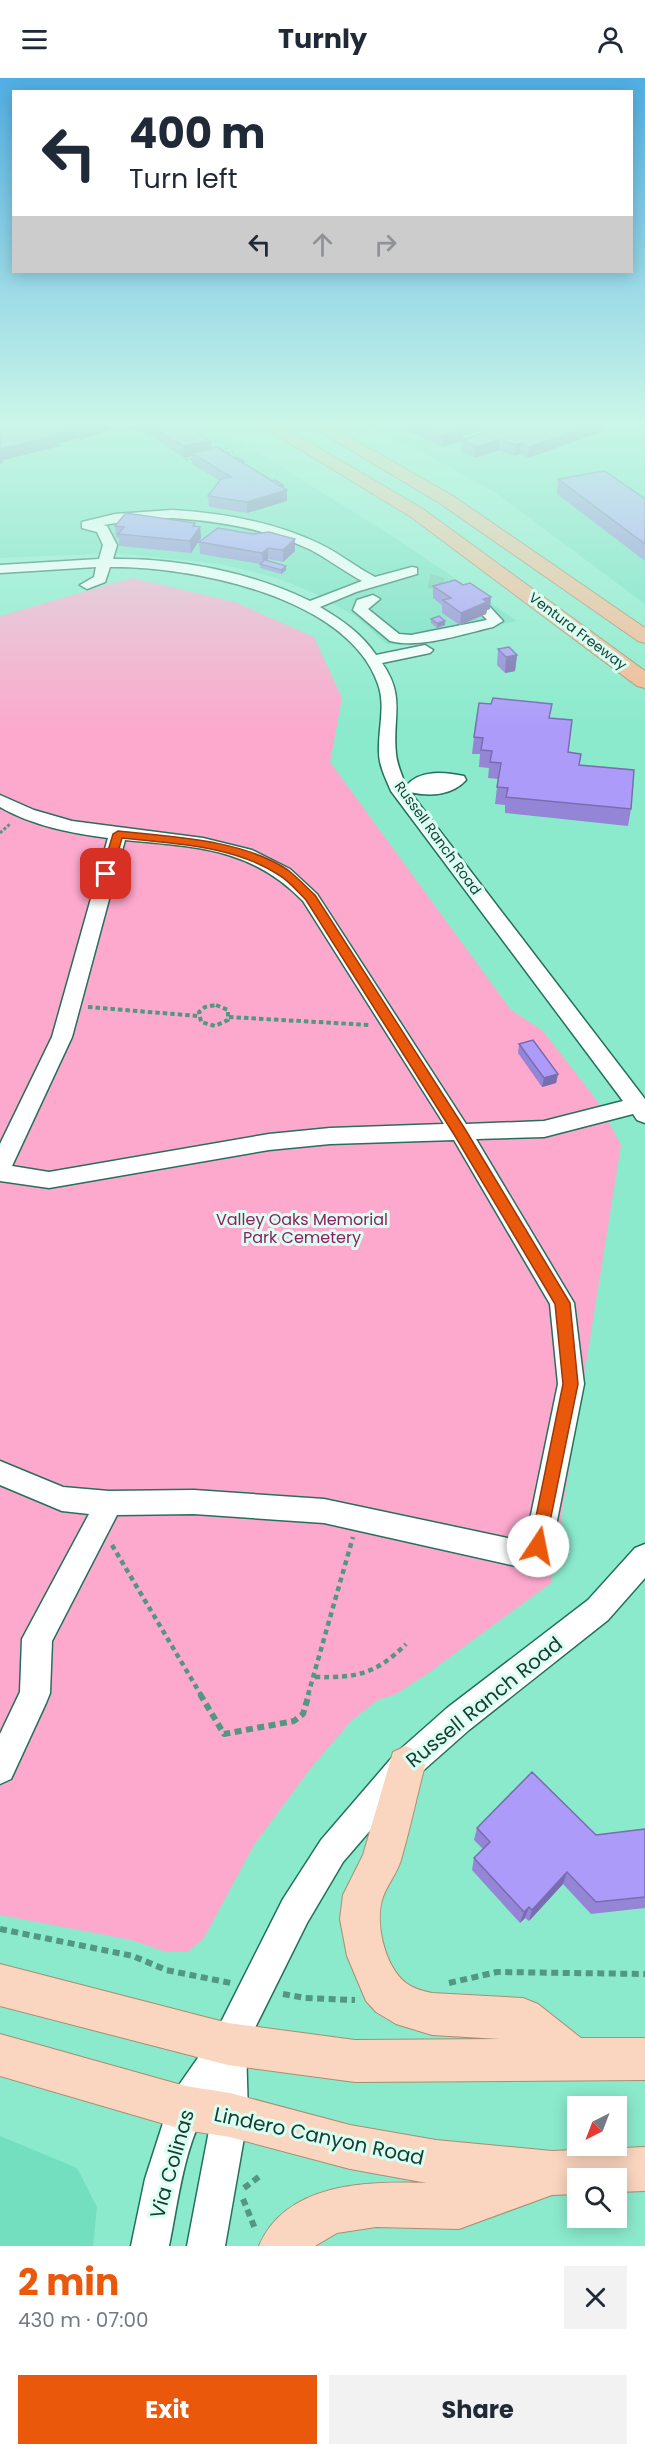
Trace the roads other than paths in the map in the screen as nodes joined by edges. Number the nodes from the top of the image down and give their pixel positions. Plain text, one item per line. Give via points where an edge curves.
1 (87, 526) edge
2 (248, 526) edge
3 (435, 526) edge
4 (485, 526) edge
5 (100, 563) junction
6 (0, 569) edge
7 (411, 571) tunnel mouth
8 (372, 582) junction
9 (373, 599) dead end
10 (309, 607) junction
11 (485, 610) edge
12 (645, 637) edge
13 (425, 650) dead end
14 (373, 660) junction
15 (637, 675) edge
16 (645, 696) edge
17 (457, 780) dead end
18 (407, 790) junction
19 (0, 800) edge
20 (118, 834) junction
21 (642, 1110) edge
22 (460, 1132) junction
23 (0, 1168) edge
24 (0, 1173) edge
25 (0, 1473) edge
26 (104, 1513) junction
27 (645, 1557) edge
28 (406, 1765) junction
29 (0, 1768) edge
30 (0, 1985) edge
31 (228, 2044) junction
32 (0, 2055) edge
33 (645, 2059) edge
34 (576, 2060) junction
35 (185, 2108) junction
36 (230, 2115) junction
37 (645, 2169) edge
38 (552, 2174) junction
39 (269, 2240) edge
40 (150, 2246) edge
41 (206, 2246) edge

1 - 5 street
2 - 8 street via 312,546
3 - 15 highway, Ventura Freeway
4 - 12 highway, Ventura Freeway
5 - 6 street, Russell Ranch Road
5 - 10 street, Russell Ranch Road via 212,574
7 - 8 street
8 - 10 street
9 - 11 street via 362,603 360,610 395,638 411,639 496,621
10 - 14 street, Russell Ranch Road via 347,633
13 - 14 street
14 - 18 street, Russell Ranch Road via 390,694 387,753 392,772
15 - 16 highway
17 - 18 street via 446,777 419,781
18 - 21 street, Russell Ranch Road
19 - 20 street via 15,810 56,824
20 - 22 street via 209,844 284,873 310,898
20 - 23 street via 62,1037
21 - 22 street via 544,1129
22 - 24 street via 269,1142 49,1179
22 - 26 street via 562,1303 571,1384 538,1546 525,1555 324,1511 195,1502
25 - 26 street
26 - 29 street via 37,1640 35,1693
27 - 28 street, Russell Ranch Road via 598,1611 458,1719
28 - 31 street, Russell Ranch Road via 332,1851 295,1911
28 - 34 main road via 381,1861 363,1895 360,1919 367,1956 381,1986 411,2009 432,2014 524,2019
30 - 31 main road
31 - 34 main road via 355,2061
31 - 35 street, Via Colinas
31 - 36 street
32 - 35 main road, Lindero Canyon Road
33 - 34 main road
35 - 36 main road, Lindero Canyon Road
35 - 40 street, Via Colinas
36 - 38 main road, Lindero Canyon Road via 350,2147 436,2162
36 - 41 street
37 - 38 main road, Lindero Canyon Road
38 - 39 main road via 459,2206 376,2204 331,2211 300,2229

